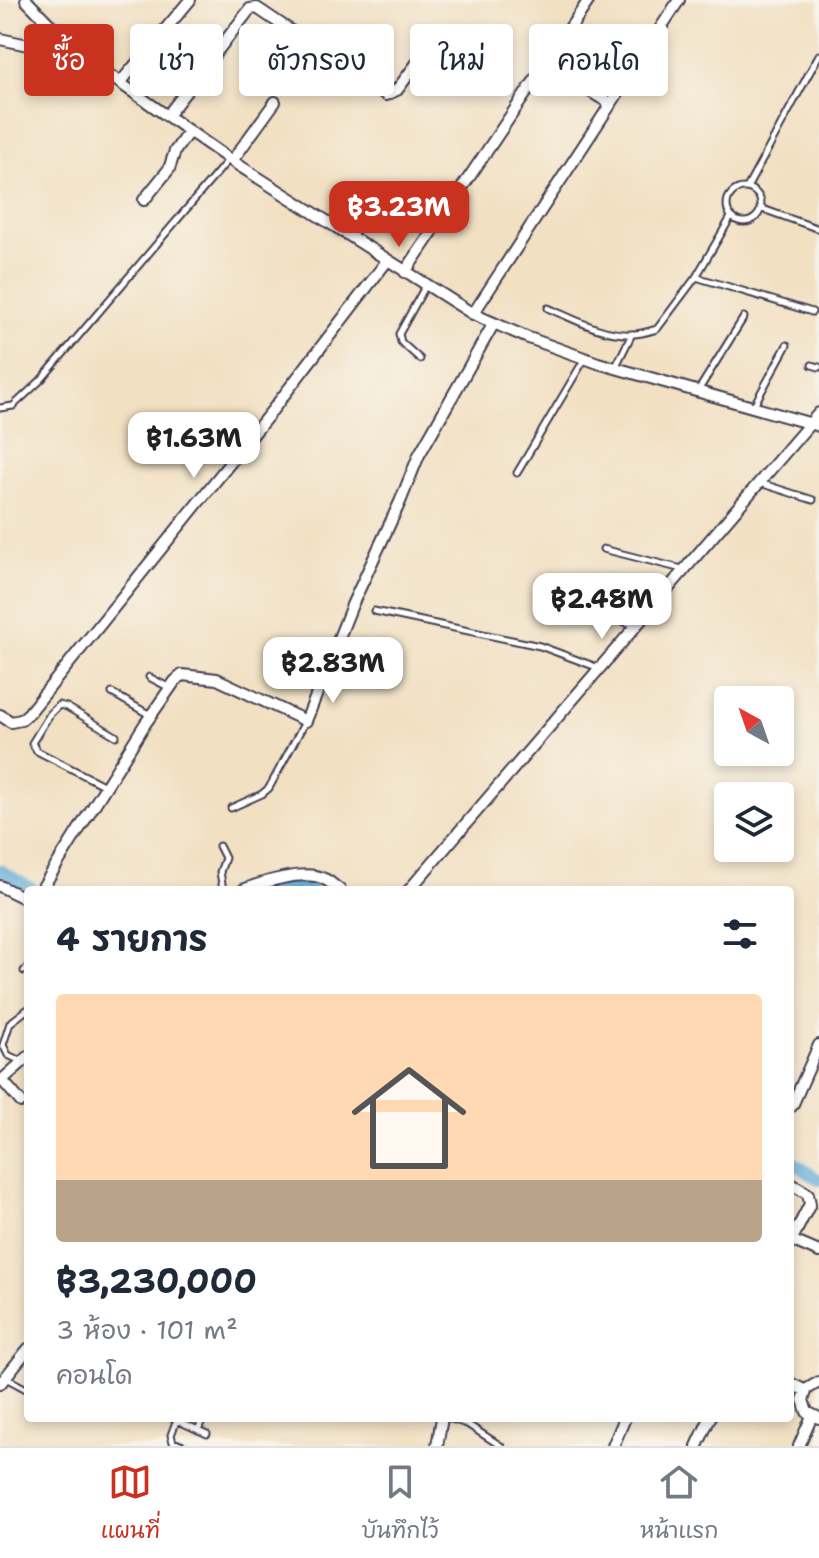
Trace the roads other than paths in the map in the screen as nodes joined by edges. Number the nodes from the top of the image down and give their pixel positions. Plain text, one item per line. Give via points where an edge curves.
1 (26, 0) edge
2 (190, 0) edge
3 (589, 0) edge
4 (679, 0) edge
5 (50, 24) edge
6 (572, 24) edge
7 (0, 39) edge
8 (24, 44) edge
9 (819, 55) edge
10 (410, 73) edge
11 (114, 78) edge
12 (120, 83) junction
13 (529, 88) edge
14 (598, 96) edge
15 (275, 102) dead end
16 (611, 104) junction
17 (167, 116) junction
18 (189, 131) junction
19 (231, 160) junction
20 (747, 188) junction
21 (144, 200) dead end
22 (760, 208) junction
23 (731, 217) junction
24 (819, 229) edge
25 (387, 261) junction
26 (405, 272) junction
27 (696, 277) junction
28 (426, 285) junction
29 (548, 308) dead end
30 (812, 312) dead end
31 (473, 314) junction
32 (744, 317) dead end
33 (494, 323) junction
34 (632, 334) junction
35 (787, 345) dead end
36 (585, 358) junction
37 (420, 359) dead end
38 (615, 368) junction
39 (697, 392) junction
40 (0, 408) edge
41 (753, 408) junction
42 (819, 413) edge
43 (814, 425) edge
44 (517, 473) dead end
45 (759, 482) junction
46 (813, 500) dead end
47 (603, 549) dead end
48 (683, 570) junction
49 (576, 584) dead end
50 (374, 611) dead end
51 (637, 625) junction
52 (600, 668) junction
53 (149, 677) dead end
54 (170, 688) junction
55 (112, 693) dead end
56 (0, 715) edge
57 (151, 715) junction
58 (306, 721) junction
59 (116, 736) dead end
60 (106, 786) junction
61 (231, 808) dead end
62 (219, 846) dead end
63 (0, 886) edge
64 (43, 886) edge
65 (222, 886) edge
66 (255, 886) edge
67 (334, 886) edge
68 (412, 886) edge
69 (24, 898) edge
70 (24, 1012) edge
71 (819, 1045) edge
72 (24, 1059) edge
73 (24, 1060) edge
74 (794, 1101) edge
75 (21, 1102) dead end
76 (794, 1185) edge
77 (794, 1234) edge
78 (794, 1243) edge
79 (819, 1252) edge
80 (24, 1353) edge
81 (4, 1375) edge
82 (819, 1382) edge
83 (794, 1385) edge
84 (24, 1388) edge
85 (806, 1391) junction
86 (816, 1417) edge
87 (175, 1422) edge
88 (181, 1422) edge
89 (201, 1422) edge
90 (444, 1422) edge
91 (460, 1422) edge
92 (623, 1422) edge
93 (708, 1422) edge
94 (198, 1430) junction
95 (207, 1434) dead end
96 (183, 1446) edge
97 (437, 1446) edge
98 (501, 1446) edge
99 (613, 1446) edge
100 (697, 1446) edge
101 (799, 1446) edge

1 - 5 street
2 - 12 street
3 - 6 street
4 - 16 street
7 - 8 street
9 - 20 lane
10 - 17 street via 386,95 257,8 250,9
11 - 12 street
12 - 17 street
13 - 26 street
14 - 16 street
15 - 19 street
16 - 31 street
17 - 18 street
18 - 19 street
18 - 21 street via 169,169
19 - 25 street
19 - 40 lane via 41,380 13,406
20 - 22 lane via 757,194
20 - 23 lane via 728,198
22 - 23 lane via 745,222
22 - 24 lane
23 - 27 lane
25 - 26 street
25 - 56 street via 29,713 11,722
26 - 28 street
27 - 30 lane
27 - 34 lane via 657,329
28 - 31 street
28 - 37 lane via 399,334
29 - 34 lane via 588,326
31 - 33 street
32 - 39 lane
33 - 36 street
33 - 58 street via 419,455
34 - 38 lane
35 - 41 lane
36 - 38 street
36 - 44 lane
38 - 39 street
39 - 41 street
41 - 43 street
42 - 43 street
43 - 45 street
45 - 46 lane
45 - 48 street
47 - 48 lane
48 - 51 street
49 - 51 lane via 574,596 581,610
50 - 52 lane via 540,646
51 - 52 street
52 - 68 street
53 - 54 lane
54 - 57 street
54 - 58 street via 182,675 217,679
55 - 57 lane
57 - 60 street
58 - 61 lane via 269,788
59 - 60 lane via 59,705 32,743 37,751
60 - 64 street
62 - 65 lane via 225,858
63 - 69 street
66 - 67 street via 311,876
70 - 72 lane via 10,1023 3,1045 8,1055
71 - 74 street
73 - 75 street via 2,1080
76 - 77 street via 810,1198
78 - 79 street
80 - 81 street
81 - 84 lane
82 - 85 street
83 - 85 street
85 - 86 street via 804,1407
86 - 101 street
87 - 96 lane via 173,1442
88 - 94 lane
89 - 94 lane
90 - 97 street
91 - 98 lane
92 - 99 street
93 - 100 street
94 - 95 lane

